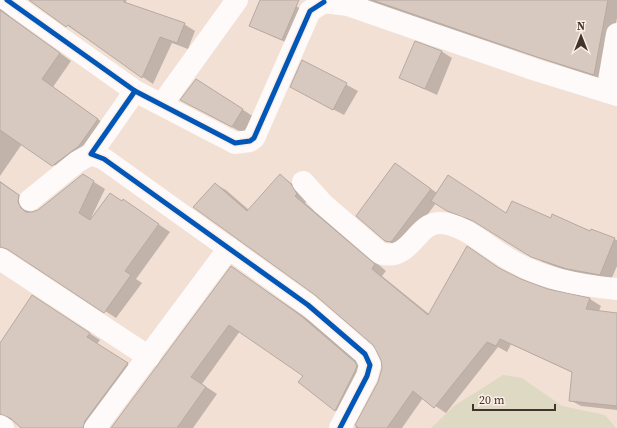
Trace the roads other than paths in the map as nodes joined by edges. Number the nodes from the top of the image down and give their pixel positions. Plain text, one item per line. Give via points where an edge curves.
1 (7, 0) edge
2 (237, 0) edge
3 (323, 1) edge
4 (617, 34) edge
5 (135, 91) junction
6 (612, 94) edge
7 (162, 104) junction
8 (91, 154) junction
9 (303, 182) dead end
10 (30, 200) dead end
11 (229, 248) junction
12 (0, 259) edge
13 (617, 289) edge
14 (149, 357) junction
15 (0, 426) edge
16 (3, 428) edge
17 (95, 428) edge
18 (340, 428) edge

1 - 5 street
2 - 7 street
3 - 6 street via 348,5
3 - 7 street via 310,11 254,138 250,141 235,143
4 - 6 street
5 - 7 street
5 - 8 street
8 - 10 street via 77,162
8 - 11 street via 104,159
9 - 13 street via 329,209 380,253 390,256 399,253 428,227 438,222 455,225 532,271 588,286
11 - 14 street
11 - 18 street via 308,305 365,354 370,365 367,376
12 - 14 street
14 - 17 street
15 - 16 street

